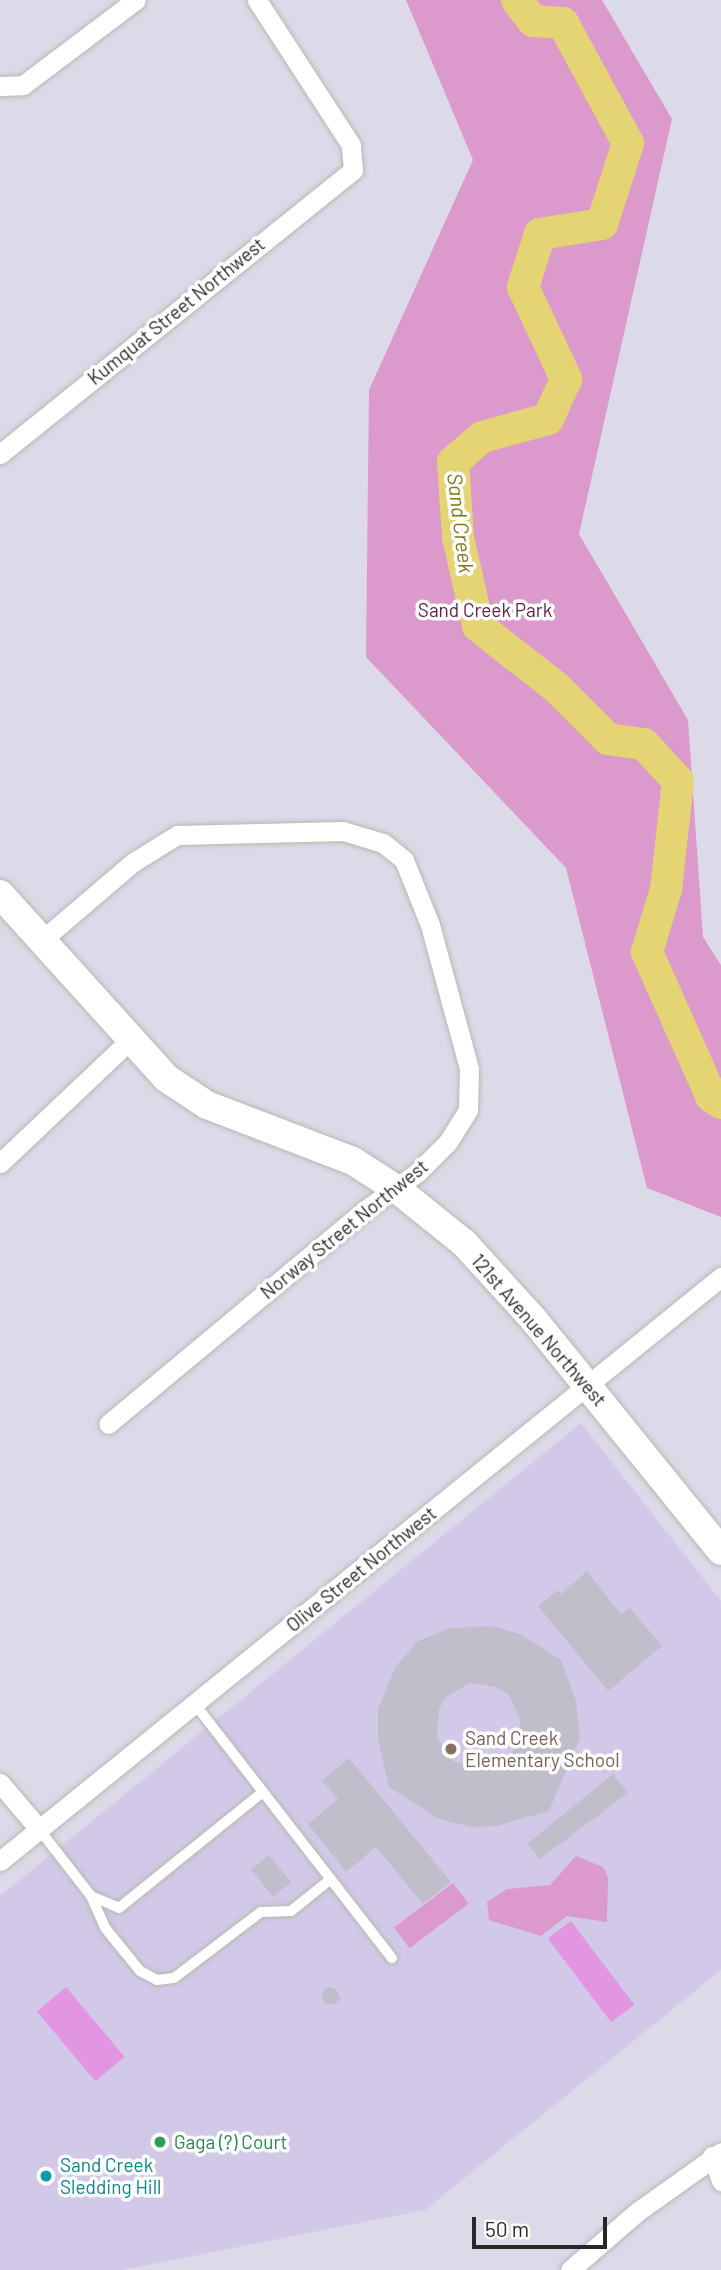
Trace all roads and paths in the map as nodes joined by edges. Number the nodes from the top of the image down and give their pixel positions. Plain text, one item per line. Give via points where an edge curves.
1 (136, 0) edge
2 (257, 0) edge
3 (0, 86) edge
4 (0, 454) edge
5 (0, 894) edge
6 (42, 940) junction
7 (129, 1041) junction
8 (0, 1163) edge
9 (398, 1190) junction
10 (721, 1277) edge
11 (587, 1383) junction
12 (108, 1424) dead end
13 (721, 1551) edge
14 (193, 1703) junction
15 (0, 1783) edge
16 (263, 1792) junction
17 (39, 1829) junction
18 (0, 1861) edge
19 (331, 1879) junction
20 (91, 1896) junction
21 (392, 1958) dead end
22 (716, 2154) edge
23 (721, 2181) edge
24 (570, 2270) edge

1 - 3 street via 23,85
2 - 4 street, Kumquat Street Northwest via 351,145 353,170
5 - 6 street, 121st Avenue Northwest
6 - 7 street, 121st Avenue Northwest
6 - 9 street, Norway Street Northwest via 132,863 177,835 343,831 383,843 404,860 430,925 469,1069 468,1110 447,1143
7 - 8 street
7 - 9 street, 121st Avenue Northwest via 166,1078 207,1105 352,1161
9 - 11 street, 121st Avenue Northwest via 464,1243
9 - 12 street, Norway Street Northwest via 365,1210
10 - 11 street, Olive Street Northwest
11 - 13 street, 121st Avenue Northwest
11 - 14 street, Olive Street Northwest
14 - 16 lane
14 - 17 street, Olive Street Northwest
15 - 17 street
16 - 19 lane
16 - 20 lane via 119,1908
17 - 18 street, Olive Street Northwest
17 - 20 lane
19 - 20 lane via 291,1911 261,1912 174,1978 157,1980 140,1971 106,1929
19 - 21 lane
22 - 23 street
22 - 24 street

